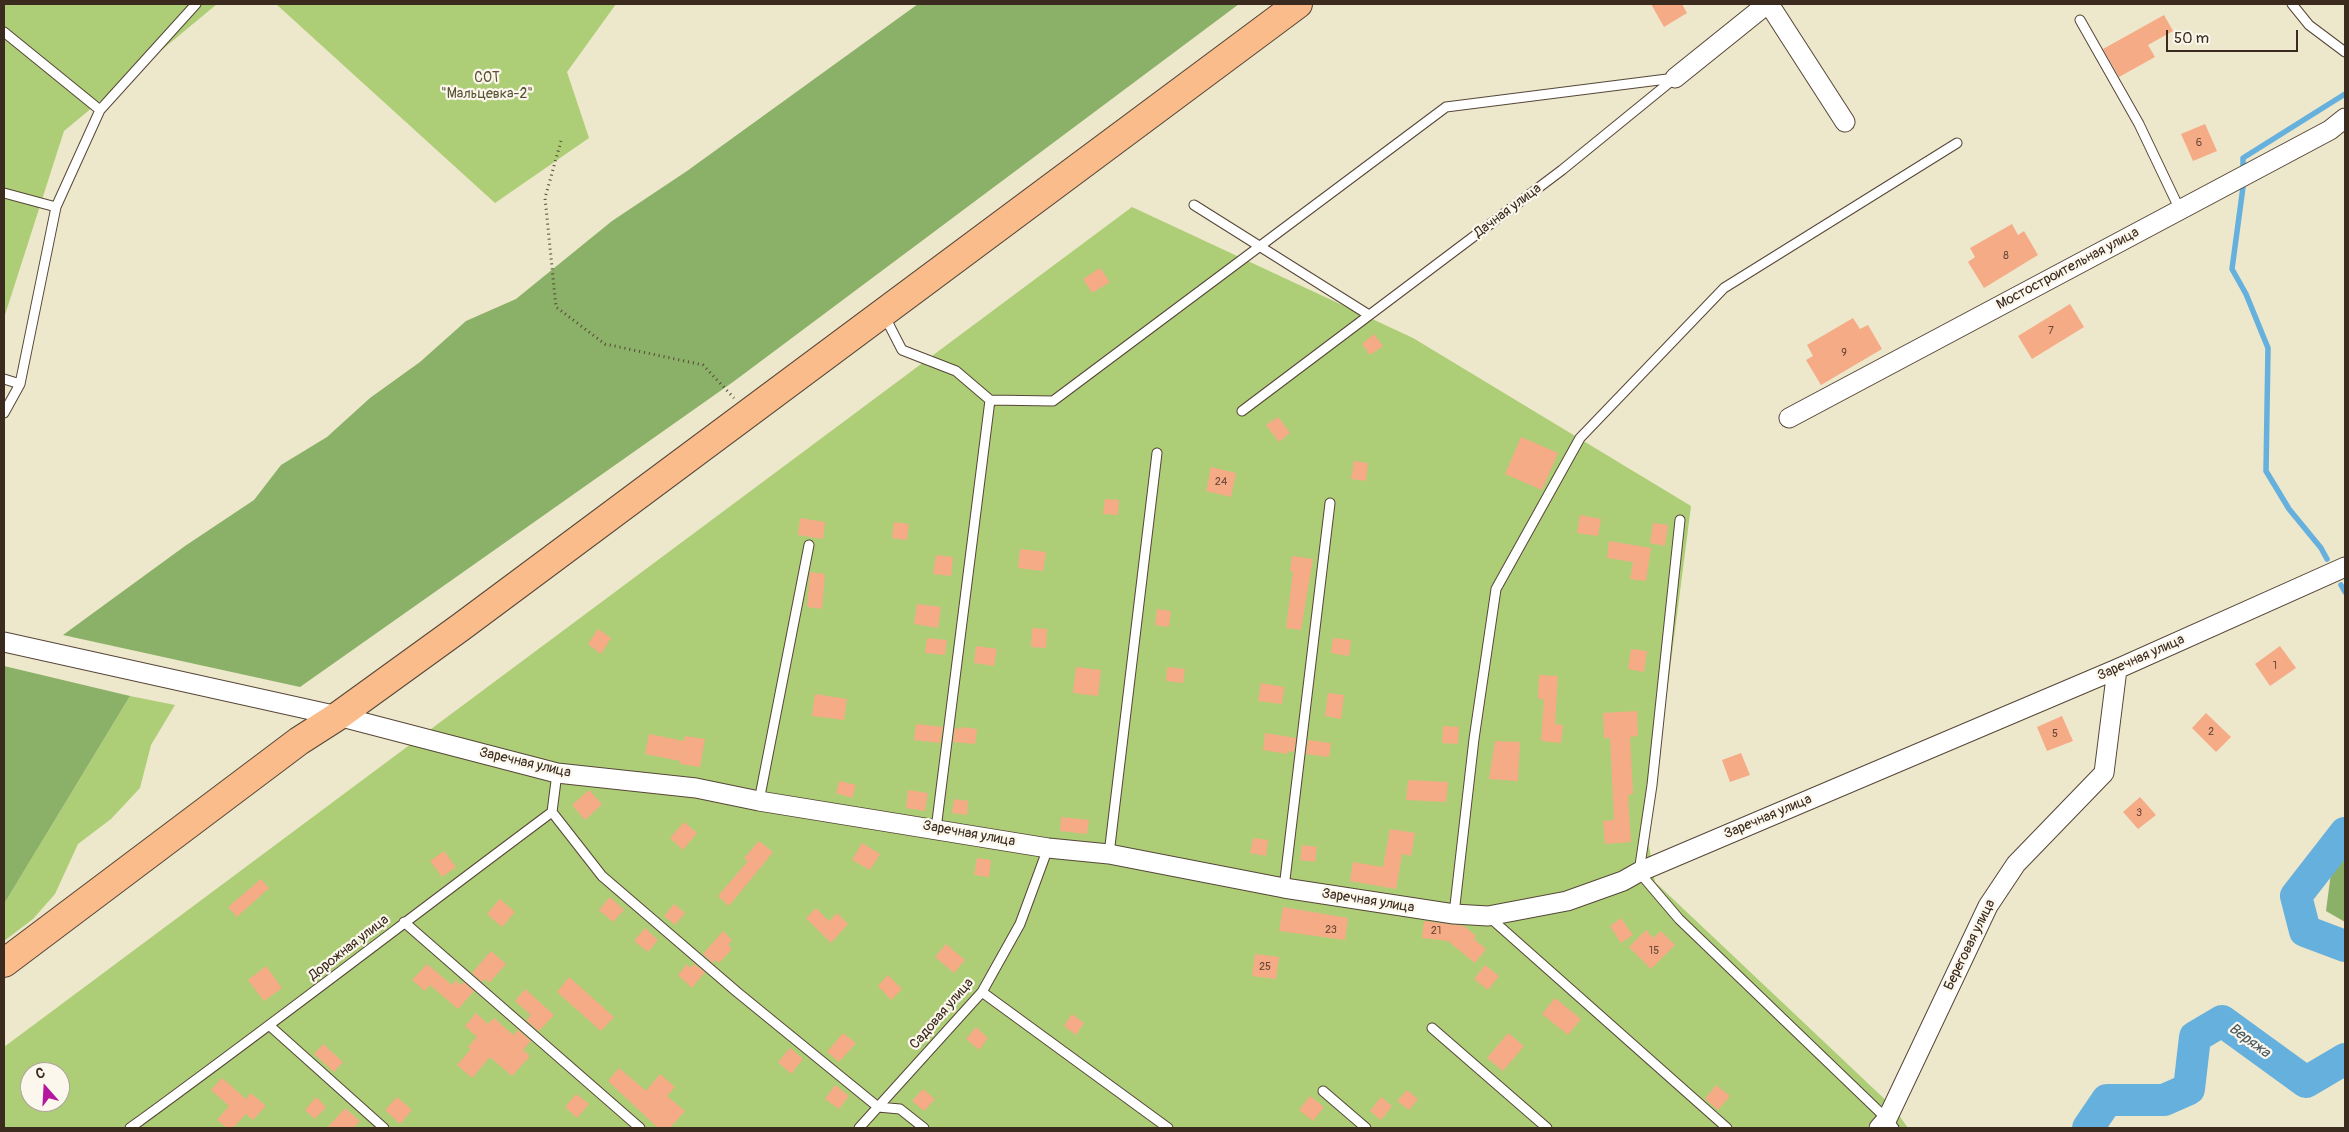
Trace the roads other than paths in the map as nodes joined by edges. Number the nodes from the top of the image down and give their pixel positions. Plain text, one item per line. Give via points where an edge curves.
1 (196, 4) edge
2 (1298, 4) edge
3 (1768, 4) edge
4 (2292, 4) edge
5 (2080, 20) dead end
6 (4, 32) edge
7 (2345, 52) edge
8 (1675, 78) junction
9 (100, 110) junction
10 (2345, 118) edge
11 (1845, 122) dead end
12 (1957, 143) dead end
13 (4, 193) edge
14 (1194, 205) dead end
15 (56, 207) junction
16 (2180, 210) junction
17 (1260, 246) junction
18 (883, 313) junction
19 (1369, 315) junction
20 (4, 379) edge
21 (20, 384) junction
22 (990, 400) junction
23 (1242, 411) dead end
24 (4, 413) edge
25 (1789, 418) dead end
26 (1156, 452) dead end
27 (1330, 503) dead end
28 (1680, 520) dead end
29 (809, 545) dead end
30 (2345, 567) edge
31 (4, 642) edge
32 (2118, 669) junction
33 (338, 716) junction
34 (557, 773) junction
35 (759, 801) junction
36 (552, 812) junction
37 (936, 828) junction
38 (1048, 848) junction
39 (1109, 854) junction
40 (1639, 872) junction
41 (1284, 888) junction
42 (1454, 914) junction
43 (1488, 916) junction
44 (404, 922) junction
45 (4, 963) edge
46 (982, 992) junction
47 (270, 1026) junction
48 (1432, 1028) dead end
49 (1323, 1091) dead end
50 (878, 1107) junction
51 (1887, 1125) edge
52 (130, 1128) edge
53 (384, 1128) edge
54 (640, 1128) edge
55 (859, 1128) edge
56 (924, 1128) edge
57 (1168, 1128) edge
58 (1366, 1128) edge
59 (1547, 1128) edge
60 (1727, 1128) edge

1 - 9 lane
2 - 18 main road
3 - 8 street, Дачная улица
3 - 11 street
4 - 7 lane via 2309,25
5 - 16 lane via 2139,124
6 - 9 lane
8 - 17 lane via 1446,107
8 - 19 lane, Дачная улица via 1562,170
9 - 15 lane
10 - 16 street, Мостостроительная улица via 2330,130
12 - 42 lane via 1724,288 1580,438 1496,589 1474,739
13 - 15 lane
14 - 17 lane
15 - 21 lane
16 - 25 street, Мостостроительная улица
17 - 19 lane
17 - 22 lane via 1053,401
18 - 22 lane via 902,350 956,371
18 - 33 main road
19 - 23 lane, Дачная улица
20 - 21 lane
21 - 24 lane
22 - 37 lane
26 - 39 lane
27 - 41 lane
28 - 40 lane via 1652,785
29 - 35 lane
30 - 32 street, Заречная улица
31 - 33 street, Заречная улица
32 - 40 street, Заречная улица
32 - 51 street, Береговая улица via 2104,773 2016,864 1988,906
33 - 34 street, Заречная улица
33 - 45 main road via 299,741
34 - 35 street, Заречная улица via 696,788
34 - 36 lane
35 - 37 street, Заречная улица
36 - 44 lane, Дорожная улица
36 - 50 lane via 602,876
37 - 38 street, Заречная улица
38 - 39 street, Заречная улица
38 - 46 lane, Садовая улица via 1020,924
39 - 41 street, Заречная улица
40 - 43 street, Заречная улица via 1567,901
40 - 51 lane via 1679,919
41 - 42 street, Заречная улица
42 - 43 street, Заречная улица
43 - 60 lane
44 - 47 lane, Дорожная улица
44 - 54 lane
46 - 50 lane, Садовая улица
46 - 57 lane
47 - 52 lane, Дорожная улица
47 - 53 lane
48 - 59 lane
49 - 58 lane
50 - 55 lane, Садовая улица
50 - 56 lane via 900,1109

